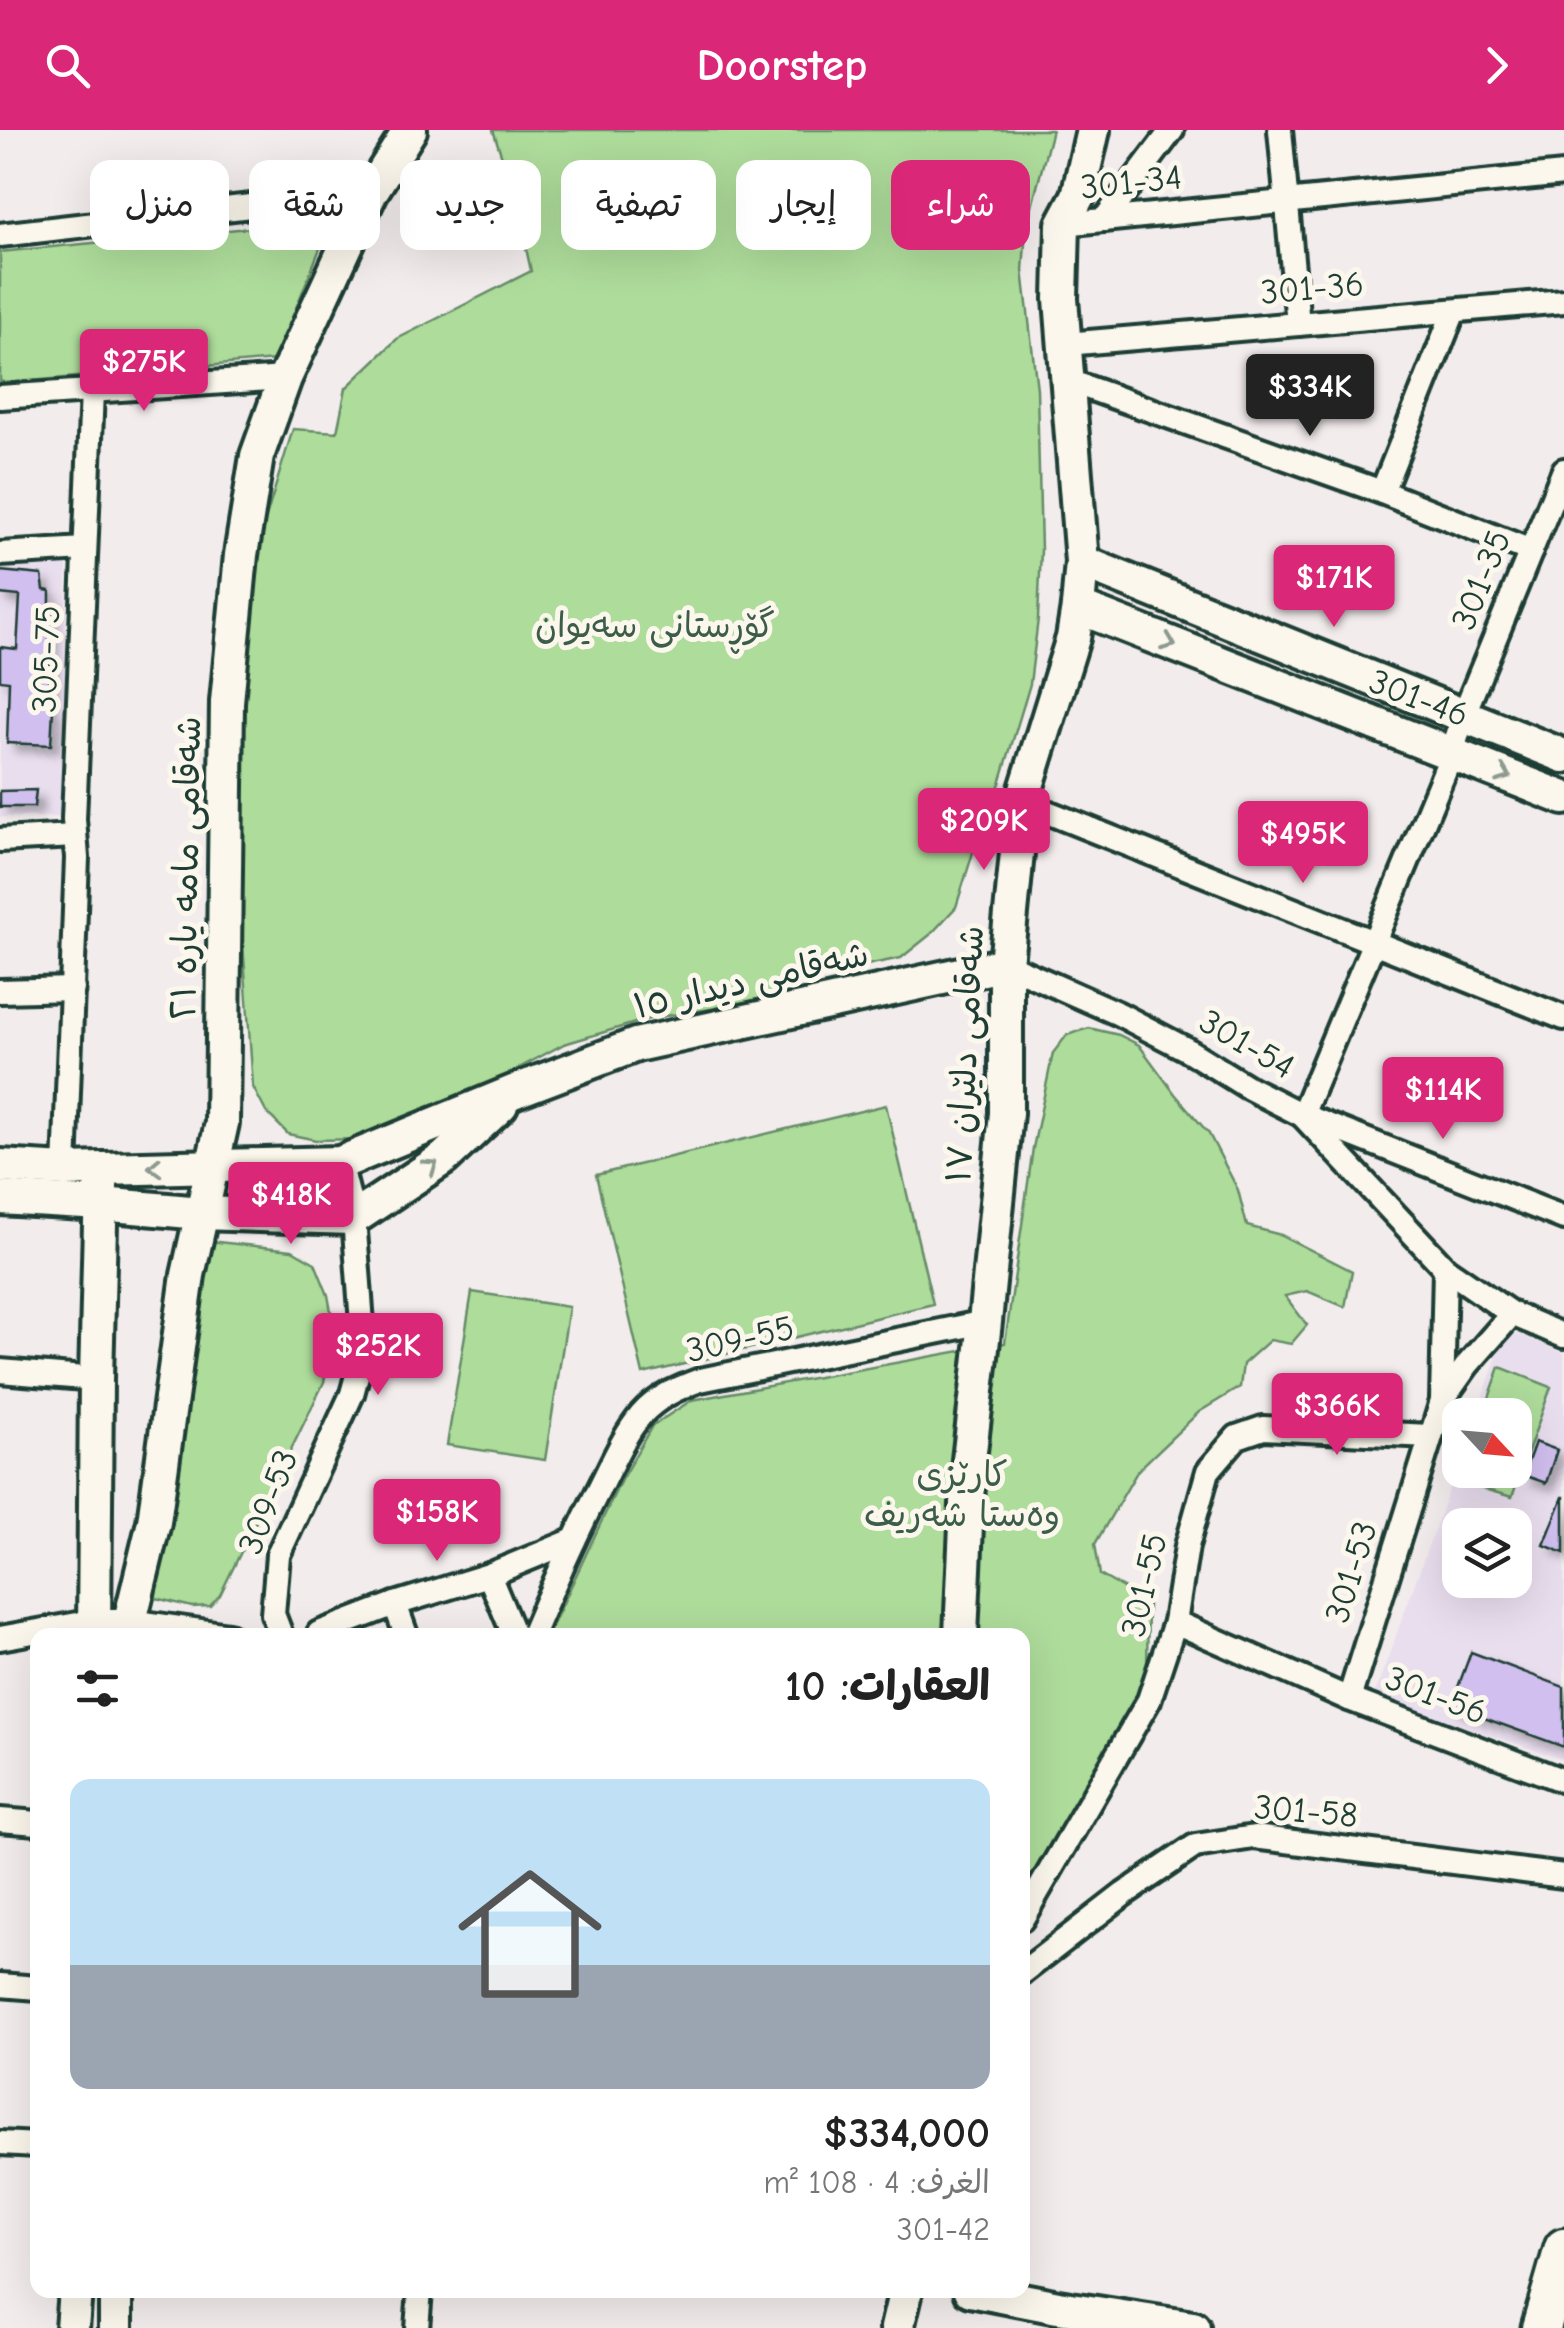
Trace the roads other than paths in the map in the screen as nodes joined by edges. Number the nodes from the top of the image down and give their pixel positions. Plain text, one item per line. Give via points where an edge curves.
1 (410, 130) edge
2 (1092, 130) edge
3 (1172, 130) edge
4 (1280, 130) edge
5 (1564, 174) edge
6 (380, 179) edge
7 (1288, 200) junction
8 (249, 206) edge
9 (1104, 220) junction
10 (1064, 224) junction
11 (0, 235) edge
12 (345, 250) edge
13 (1564, 302) edge
14 (1454, 311) junction
15 (1298, 324) junction
16 (1066, 344) junction
17 (285, 378) junction
18 (1069, 382) junction
19 (92, 391) junction
20 (0, 397) edge
21 (1564, 470) edge
22 (1382, 492) junction
23 (85, 549) junction
24 (1531, 551) junction
25 (0, 554) edge
26 (1082, 562) junction
27 (1078, 607) junction
28 (1463, 716) junction
29 (1452, 754) junction
30 (1564, 756) edge
31 (1564, 798) edge
32 (1022, 802) junction
33 (75, 836) junction
34 (0, 840) edge
35 (1374, 942) junction
36 (1006, 964) junction
37 (72, 989) junction
38 (0, 991) edge
39 (1564, 1018) edge
40 (518, 1090) junction
41 (1302, 1116) junction
42 (340, 1163) junction
43 (212, 1165) junction
44 (0, 1166) edge
45 (66, 1170) junction
46 (101, 1170) junction
47 (0, 1198) edge
48 (102, 1204) junction
49 (201, 1213) junction
50 (354, 1218) junction
51 (1564, 1218) edge
52 (1445, 1268) junction
53 (1512, 1314) junction
54 (986, 1322) junction
55 (1564, 1336) edge
56 (0, 1371) edge
57 (96, 1379) junction
58 (1442, 1398) edge
59 (1443, 1398) edge
60 (1442, 1400) edge
61 (1430, 1436) junction
62 (574, 1540) junction
63 (489, 1575) junction
64 (396, 1604) junction
65 (1175, 1622) junction
66 (94, 1628) edge
67 (130, 1628) edge
68 (279, 1628) edge
69 (332, 1628) edge
70 (404, 1628) edge
71 (511, 1628) edge
72 (535, 1628) edge
73 (961, 1628) edge
74 (30, 1635) edge
75 (0, 1638) edge
76 (1349, 1699) junction
77 (1564, 1781) edge
78 (0, 1820) edge
79 (30, 1822) edge
80 (1564, 1876) edge
81 (1030, 1905) edge
82 (1030, 1967) edge
83 (0, 1985) edge
84 (30, 1987) edge
85 (0, 2143) edge
86 (30, 2145) edge
87 (1564, 2248) edge
88 (74, 2298) edge
89 (118, 2298) edge
90 (419, 2298) edge
91 (904, 2298) edge
92 (1012, 2298) edge
93 (124, 2327) edge
94 (72, 2328) edge
95 (416, 2328) edge
96 (897, 2328) edge
97 (1193, 2328) edge
98 (1541, 2328) edge

1 - 6 street, شەقامی مامە یارە ٢١
2 - 10 street, شەقامی دلێران ١٧ via 1078,196
3 - 9 street
4 - 7 street
5 - 7 street, 301-34
7 - 9 street, 301-34
7 - 15 street
8 - 11 street
9 - 10 street, 301-34
10 - 16 street, شەقامی دلێران ١٧
12 - 17 street, شەقامی مامە یارە ٢١
13 - 14 street, 301-36
14 - 15 street, 301-36
14 - 22 street
15 - 16 street, 301-36
16 - 18 street, شەقامی دلێران ١٧
17 - 19 street
17 - 43 street, شەقامی مامە یارە ٢١ via 257,456 230,665 222,1123
18 - 22 street
18 - 26 street, شەقامی دلێران ١٧
19 - 20 street
19 - 23 street, 305-75
21 - 24 street, 301-35
22 - 24 street
23 - 25 street
23 - 33 street, 305-75
24 - 28 street, 301-35
26 - 27 street, شەقامی دلێران ١٧
26 - 28 street, 301-46
27 -> 29 street, 301-46
27 - 32 street, شەقامی دلێران ١٧
28 - 29 street, 301-35
28 - 30 street, 301-46
29 -> 31 street, 301-46
29 - 35 street, 301-35
32 - 35 street
32 - 36 street, شەقامی دلێران ١٧
33 - 34 street
33 - 37 street, 305-75
35 - 39 street
35 - 41 street, 301-35
36 - 40 street, شەقامی دیدار ١٥ via 636,1045
36 - 41 street, 301-54 via 1153,1032
36 - 54 street, شەقامی دلێران ١٧ via 1006,1113
37 - 38 street
37 - 45 street, 305-75
40 - 42 street, شەقامی دیدار ١٥
50 -> 40 street, شەقامی دیدار ١٥ via 444,1158
41 - 51 street
41 - 52 street, 301-54
42 - 43 street, شەقامی دیدار ١٥
42 - 50 street, 309-53
43 -> 46 street, شەقامی دیدار ١٥
43 - 49 street, شەقامی مامە یارە ٢١
44 - 45 street, شەقامی دیدار ١٥
45 - 46 street, شەقامی دیدار ١٥
46 - 48 street
47 - 48 street
48 - 49 street
48 - 57 street
49 - 50 street
49 - 67 street, شەقامی مامە یارە ٢١ via 154,1522
50 - 68 street, 309-53 via 364,1350 352,1394 278,1555
52 - 53 street, 301-54
52 - 58 street
53 - 55 street, 301-54
53 - 59 street, 301-53
54 - 62 street, 309-55 via 677,1389 642,1415 623,1441
54 - 73 street, شەقامی دلێران ١٧ via 969,1460
56 - 57 street
57 - 66 street
60 - 61 street, 301-53
61 - 65 street, 301-55 via 1263,1428 1237,1436 1208,1472
61 - 76 street, 301-53
62 - 63 street
62 - 72 street, 309-55
63 - 64 street
63 - 71 street
64 - 69 street
64 - 70 street
65 - 76 street, 301-56
65 - 81 street, 301-55 via 1149,1700
66 - 67 street
74 - 75 street
76 - 77 street, 301-56
78 - 79 street
80 - 82 street, 301-58 via 1254,1837 1195,1846
83 - 84 street
85 - 86 street
87 - 98 main road
88 - 94 street
89 - 93 street
90 - 95 street
91 - 96 street
92 - 97 street

